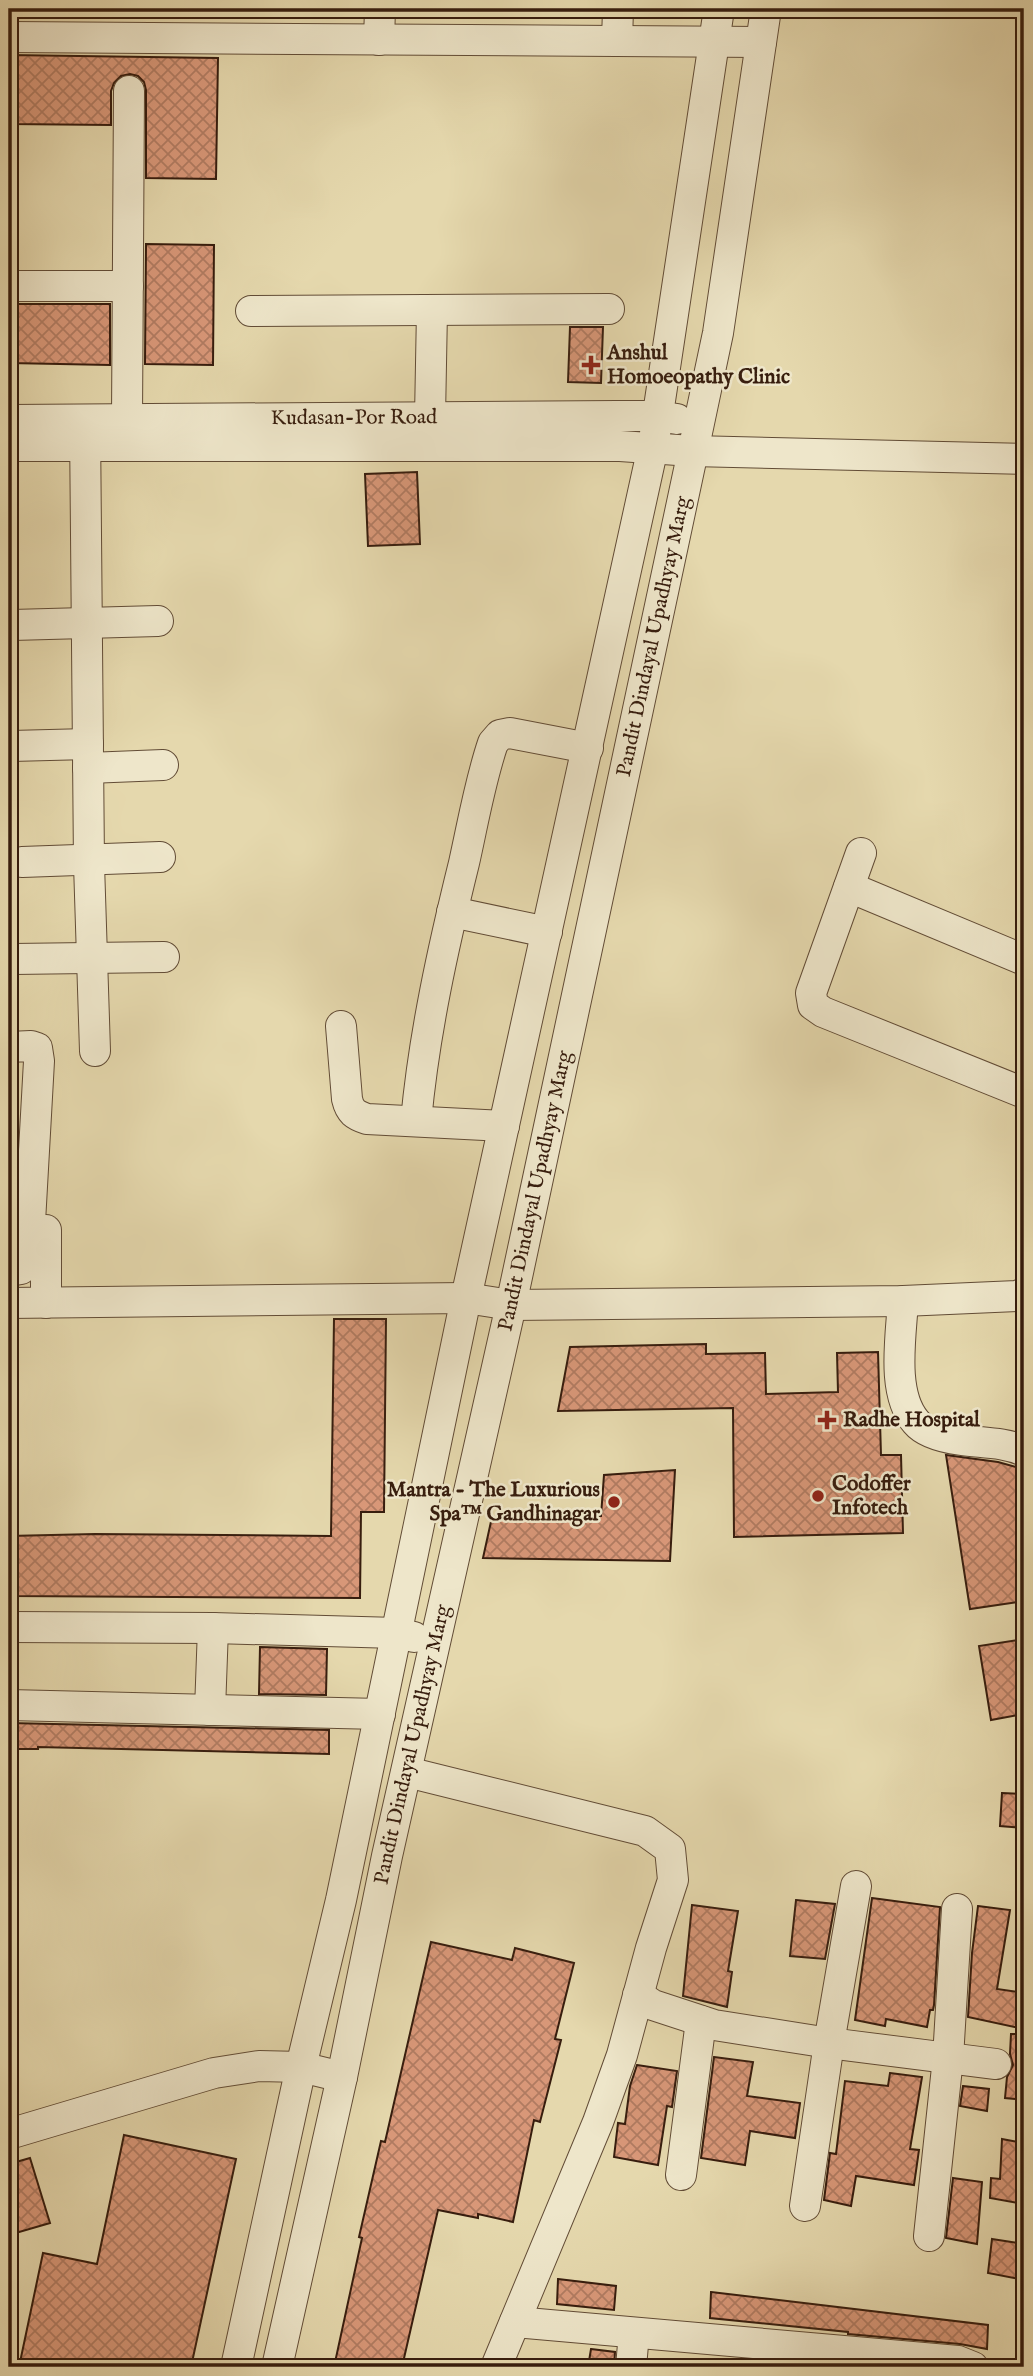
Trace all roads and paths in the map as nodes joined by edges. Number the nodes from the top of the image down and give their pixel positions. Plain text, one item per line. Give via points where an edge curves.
1 (380, 9) edge
2 (618, 9) edge
3 (719, 9) edge
4 (766, 9) edge
5 (9, 37) edge
6 (379, 40) junction
7 (617, 41) junction
8 (714, 42) junction
9 (761, 42) junction
10 (129, 91) dead end
11 (9, 286) edge
12 (128, 286) junction
13 (609, 309) dead end
14 (432, 310) junction
15 (251, 311) dead end
16 (657, 416) junction
17 (430, 417) junction
18 (127, 419) junction
19 (9, 420) edge
20 (85, 433) junction
21 (695, 437) junction
22 (9, 446) edge
23 (653, 447) junction
24 (1024, 459) edge
25 (158, 621) dead end
26 (86, 623) junction
27 (12, 625) dead end
28 (11, 746) dead end
29 (588, 748) junction
30 (88, 756) junction
31 (163, 765) dead end
32 (860, 853) dead end
33 (160, 857) dead end
34 (89, 859) junction
35 (22, 862) dead end
36 (849, 887) junction
37 (452, 912) junction
38 (547, 932) junction
39 (164, 957) dead end
40 (92, 958) junction
41 (13, 959) dead end
42 (1024, 960) edge
43 (341, 1026) dead end
44 (9, 1047) edge
45 (95, 1051) dead end
46 (1024, 1093) edge
47 (46, 1096) dead end
48 (416, 1121) junction
49 (504, 1126) junction
50 (9, 1271) edge
51 (1024, 1293) edge
52 (466, 1298) junction
53 (903, 1301) junction
54 (9, 1303) edge
55 (46, 1303) junction
56 (511, 1305) junction
57 (1024, 1451) edge
58 (9, 1627) edge
59 (213, 1628) junction
60 (397, 1633) junction
61 (436, 1643) junction
62 (9, 1705) edge
63 (210, 1710) junction
64 (380, 1714) junction
65 (407, 1772) junction
66 (856, 1886) dead end
67 (957, 1909) dead end
68 (638, 1995) junction
69 (701, 2021) junction
70 (829, 2043) junction
71 (948, 2058) junction
72 (996, 2064) dead end
73 (301, 2067) junction
74 (342, 2077) junction
75 (9, 2134) edge
76 (681, 2175) dead end
77 (805, 2206) dead end
78 (929, 2236) dead end
79 (515, 2322) junction
80 (634, 2333) junction
81 (744, 2355) edge
82 (863, 2360) edge
83 (236, 2367) edge
84 (277, 2367) edge
85 (496, 2367) edge
86 (631, 2367) edge
87 (973, 2367) edge

1 - 6 street
2 - 7 street
3 - 8 street, Pandit Dindayal Upadhyay Marg
4 - 9 street, Pandit Dindayal Upadhyay Marg
5 - 6 street
6 - 7 street
7 - 8 street
8 - 9 street
8 - 16 street, Pandit Dindayal Upadhyay Marg
9 - 21 street, Pandit Dindayal Upadhyay Marg via 718,333
10 - 12 street
11 - 12 street
12 - 18 street
13 - 14 street
14 - 15 street
14 - 17 street
16 - 17 street, Kudasan-Por Road
16 - 21 street, Kudasan-Por Road
16 - 23 street, Pandit Dindayal Upadhyay Marg
17 - 18 street, Kudasan-Por Road
18 - 20 street, Kudasan-Por Road
19 - 20 street, Kudasan-Por Road
20 - 22 street, Kudasan-Por Road
20 - 23 street, Kudasan-Por Road
20 - 26 street
21 - 23 street, Kudasan-Por Road
21 - 24 street
21 - 56 street, Pandit Dindayal Upadhyay Marg
23 - 29 street, Pandit Dindayal Upadhyay Marg
25 - 26 street
26 - 27 street
26 - 30 street
28 - 30 street
29 - 37 street via 510,733 493,743
29 - 38 street, Pandit Dindayal Upadhyay Marg
30 - 31 street
30 - 34 street
32 - 36 street
33 - 34 street
34 - 35 street
34 - 40 street
36 - 42 street
36 - 46 street via 811,993 813,1005
37 - 38 street
37 - 48 street via 422,1062
38 - 49 street, Pandit Dindayal Upadhyay Marg
39 - 40 street
40 - 41 street
40 - 45 street
43 - 48 street via 349,1109 367,1119
44 - 50 street via 37,1048 39,1061 28,1258 21,1269
47 - 55 street
48 - 49 street
49 - 52 street, Pandit Dindayal Upadhyay Marg
51 - 53 street
52 - 55 street
52 - 56 street
52 - 60 street, Pandit Dindayal Upadhyay Marg
53 - 56 street
53 - 57 street via 900,1384 917,1423 958,1440
54 - 55 street
56 - 61 street, Pandit Dindayal Upadhyay Marg
58 - 59 street
59 - 60 street
59 - 63 street
60 - 61 street
60 - 64 street, Pandit Dindayal Upadhyay Marg
61 - 65 street, Pandit Dindayal Upadhyay Marg
62 - 63 street
63 - 64 street
64 - 73 street, Pandit Dindayal Upadhyay Marg
65 - 68 street via 645,1831 670,1850 673,1880
65 - 74 street, Pandit Dindayal Upadhyay Marg
66 - 70 street
67 - 71 street
68 - 69 street via 653,2006
68 - 79 street via 598,2122
69 - 70 street
69 - 76 street
70 - 71 street
70 - 77 street
71 - 72 street
71 - 78 street
73 - 74 street
73 - 75 street via 259,2066 215,2073
73 - 83 street, Pandit Dindayal Upadhyay Marg
74 - 84 street, Pandit Dindayal Upadhyay Marg
79 - 80 street
79 - 85 street
80 - 81 street
80 - 86 street
81 - 82 street
82 - 87 street via 958,2361

